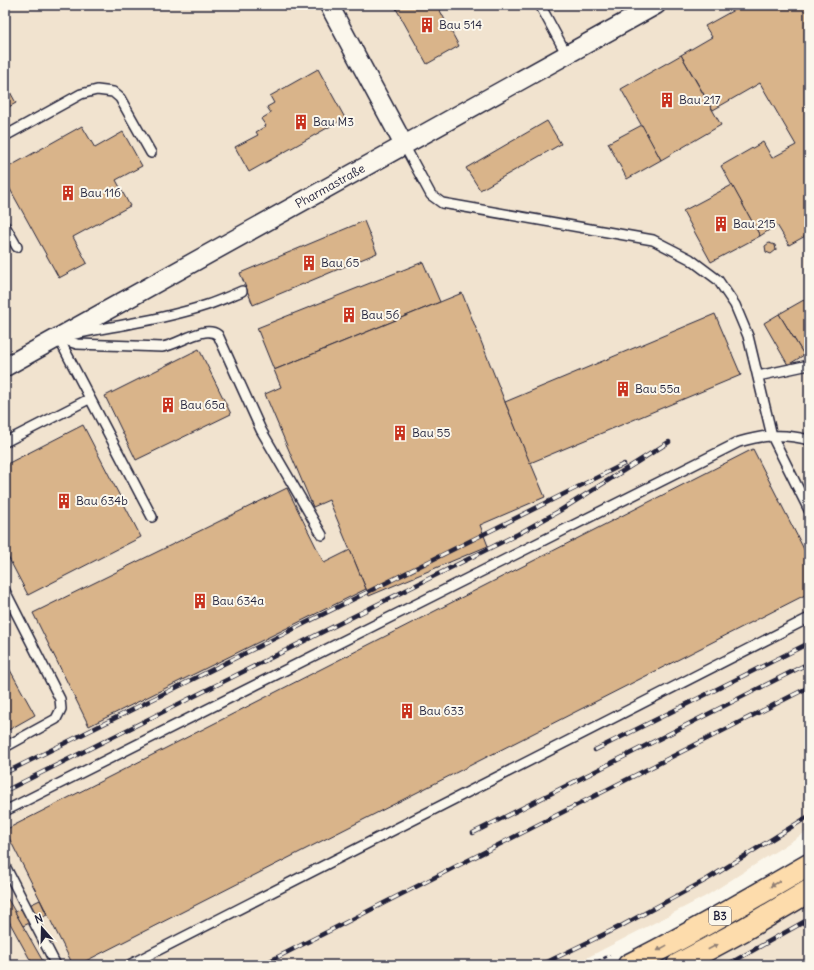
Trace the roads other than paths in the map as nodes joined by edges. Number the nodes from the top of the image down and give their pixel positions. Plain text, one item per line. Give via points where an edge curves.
1 (329, 5) edge
2 (540, 5) edge
3 (656, 5) edge
4 (567, 55) junction
5 (5, 136) edge
6 (404, 144) junction
7 (152, 153) dead end
8 (5, 226) edge
9 (17, 247) dead end
10 (242, 291) dead end
11 (58, 337) junction
12 (809, 366) edge
13 (5, 367) edge
14 (758, 376) junction
15 (90, 399) junction
16 (772, 436) junction
17 (809, 440) edge
18 (5, 442) edge
19 (809, 510) edge
20 (152, 517) dead end
21 (322, 535) dead end
22 (5, 591) edge
23 (809, 618) edge
24 (5, 747) edge
25 (5, 811) edge
26 (809, 865) edge
27 (5, 866) edge
28 (809, 891) edge
29 (56, 965) edge
30 (129, 965) edge
31 (629, 965) edge
32 (678, 965) edge

1 - 6 street
2 - 4 lane
3 - 4 street, Pharmastraße
4 - 6 street, Pharmastraße
5 - 7 lane via 81,94 97,90 113,92 120,98
6 - 11 street, Pharmastraße
6 - 14 lane via 431,195 442,203 653,240 690,258 718,280 735,305 748,336
8 - 9 lane
10 - 11 lane via 207,305 167,316
11 - 13 street, Pharmastraße
11 - 15 lane
11 - 21 lane via 76,344 162,347 206,331 218,335 261,430
12 - 14 lane
14 - 16 lane
15 - 18 lane
15 - 20 lane
16 - 17 lane via 792,435
16 - 19 lane
16 - 25 lane via 739,442
22 - 24 lane via 60,699 61,709 56,719
23 - 30 lane
26 -> 31 main road, B3
27 - 29 lane
32 -> 28 main road, B3

